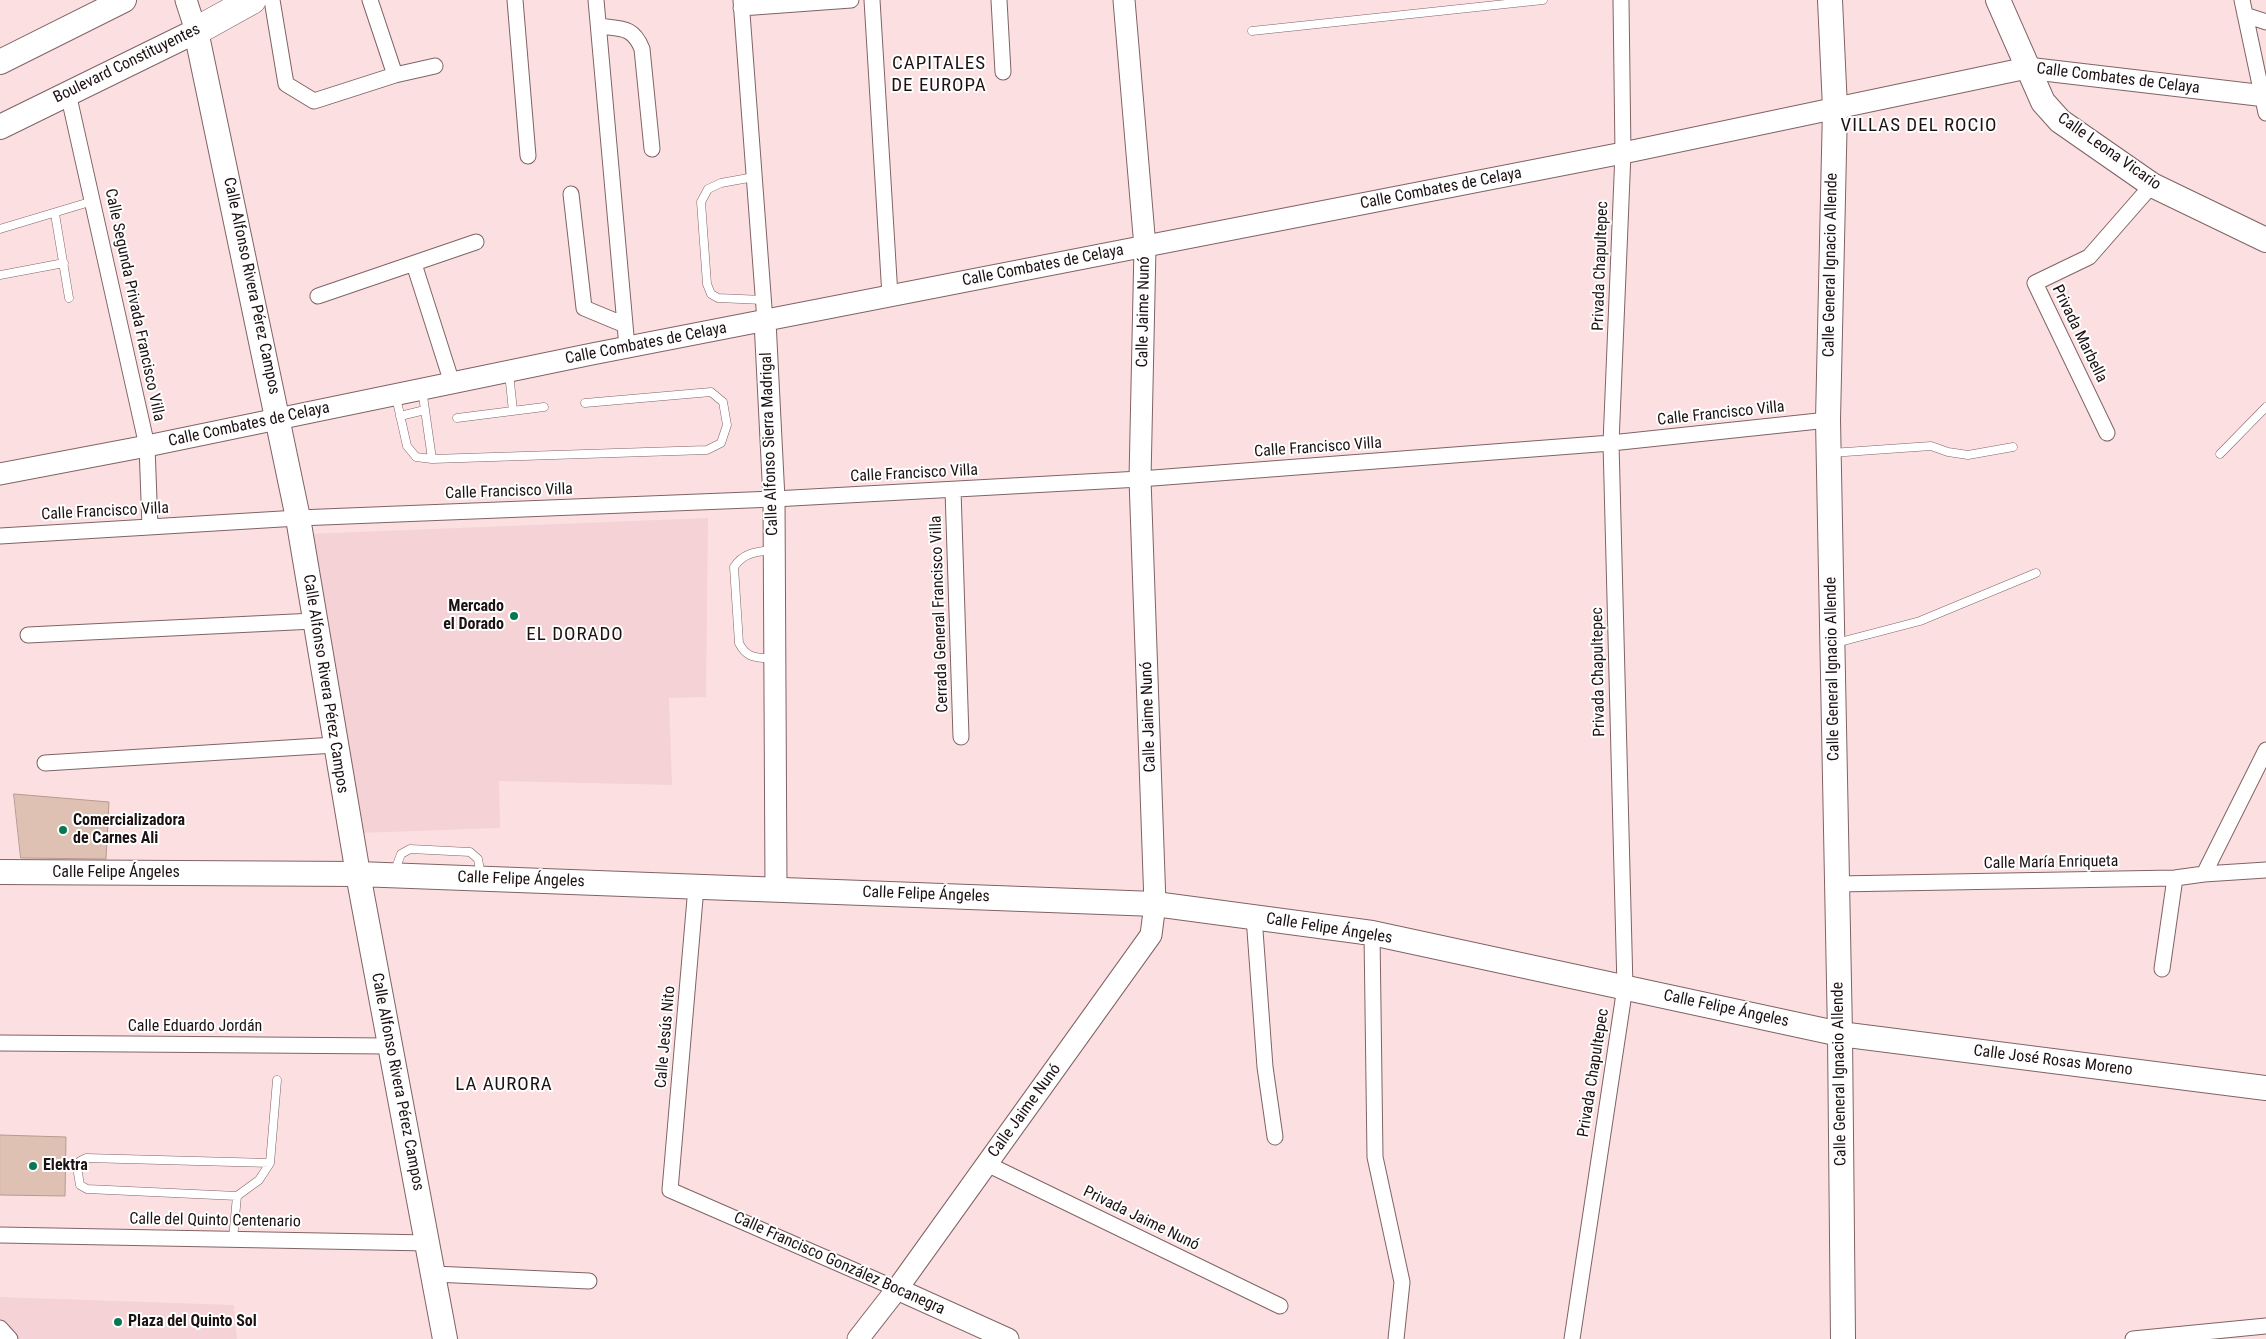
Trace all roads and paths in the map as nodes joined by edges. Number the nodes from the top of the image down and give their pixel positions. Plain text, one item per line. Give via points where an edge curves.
1 (124, 0) edge
2 (186, 0) edge
3 (252, 0) edge
4 (272, 0) edge
5 (370, 0) edge
6 (515, 0) edge
7 (596, 0) edge
8 (850, 0) edge
9 (872, 0) edge
10 (999, 0) edge
11 (1124, 0) edge
12 (1542, 0) edge
13 (1621, 0) edge
14 (1830, 0) edge
15 (1998, 0) edge
16 (2242, 0) edge
17 (741, 4) edge
18 (2245, 15) junction
19 (2266, 22) edge
20 (599, 26) junction
21 (196, 31) junction
22 (1252, 31) dead end
23 (0, 62) edge
24 (435, 66) dead end
25 (2027, 68) junction
26 (1003, 72) dead end
27 (395, 75) junction
28 (68, 93) junction
29 (2265, 101) edge
30 (1835, 108) junction
31 (0, 127) edge
32 (652, 149) dead end
33 (1623, 153) junction
34 (528, 156) dead end
35 (754, 177) junction
36 (2152, 185) junction
37 (571, 194) dead end
38 (93, 202) junction
39 (56, 214) junction
40 (0, 229) edge
41 (2266, 240) edge
42 (476, 242) dead end
43 (1145, 247) junction
44 (64, 263) junction
45 (414, 264) junction
46 (0, 275) edge
47 (318, 296) dead end
48 (890, 296) junction
49 (69, 298) dead end
50 (763, 300) junction
51 (765, 321) junction
52 (625, 325) junction
53 (627, 347) junction
54 (509, 371) junction
55 (452, 383) junction
56 (422, 389) junction
57 (396, 395) junction
58 (585, 403) dead end
59 (544, 407) dead end
60 (2266, 407) edge
61 (425, 410) junction
62 (512, 411) junction
63 (400, 416) junction
64 (457, 418) dead end
65 (279, 419) junction
66 (1828, 420) junction
67 (2107, 433) dead end
68 (1611, 443) junction
69 (147, 446) junction
70 (2013, 447) dead end
71 (1828, 454) junction
72 (2220, 454) dead end
73 (432, 459) junction
74 (0, 474) edge
75 (1140, 479) junction
76 (954, 490) junction
77 (774, 498) junction
78 (298, 518) junction
79 (150, 527) junction
80 (0, 536) edge
81 (774, 550) junction
82 (2036, 574) dead end
83 (314, 621) junction
84 (28, 635) dead end
85 (1832, 644) junction
86 (776, 659) junction
87 (961, 737) dead end
88 (335, 744) junction
89 (2266, 750) edge
90 (45, 763) dead end
91 (2266, 870) edge
92 (0, 872) edge
93 (358, 874) junction
94 (2204, 874) junction
95 (2175, 878) junction
96 (1837, 884) junction
97 (696, 887) junction
98 (776, 889) junction
99 (1155, 904) junction
100 (1254, 917) junction
101 (1372, 933) junction
102 (2162, 969) dead end
103 (1625, 987) junction
104 (1840, 1034) junction
105 (0, 1043) edge
106 (390, 1046) junction
107 (277, 1080) dead end
108 (2266, 1088) edge
109 (1275, 1137) dead end
110 (270, 1163) junction
111 (987, 1164) junction
112 (670, 1190) joint
113 (237, 1196) junction
114 (0, 1235) edge
115 (233, 1239) junction
116 (429, 1243) junction
117 (434, 1274) junction
118 (589, 1281) dead end
119 (898, 1289) junction
120 (1280, 1306) dead end
121 (2266, 1326) edge
122 (0, 1328) edge
123 (10, 1339) edge
124 (446, 1339) edge
125 (858, 1339) edge
126 (1008, 1339) edge
127 (1396, 1339) edge
128 (1572, 1339) edge
129 (1843, 1339) edge
130 (2133, 1339) edge

1 - 23 main road
2 - 21 street
3 - 21 highway, Boulevard Constituyentes
4 - 27 street via 286,84 314,101
5 - 27 street
6 - 34 street
7 - 20 street
8 - 17 street
9 - 48 street
10 - 26 street
11 - 43 street, Calle Jaime Nunó
12 - 22 lane
13 - 33 street, Privada Chapultepec
14 - 30 main road, Calle General Ignacio Allende
15 - 25 main road, Calle Leona Vicario
16 - 18 street
17 - 35 street, Calle Alfonso Sierra Madrigal
18 - 19 street
18 - 29 street
20 - 32 street via 626,30 637,37 642,49
20 - 52 street
21 - 28 main road, Boulevard Constituyentes
21 - 65 main road, Calle Alfonso Rivera Pérez Campos
24 - 27 street
25 - 29 street, Calle Combates de Celaya
25 - 30 street, Calle Combates de Celaya
25 - 36 main road, Calle Leona Vicario via 2043,102 2060,121
28 - 31 main road, Boulevard Constituyentes
28 - 38 street, Calle Segunda Privada Francisco Villa
30 - 33 street, Calle Combates de Celaya
30 - 66 main road, Calle General Ignacio Allende
33 - 43 street, Calle Combates de Celaya
33 - 68 street, Privada Chapultepec
35 - 50 street, Calle Alfonso Sierra Madrigal
35 - 50 lane via 721,183 708,189 701,202 706,275 711,294 718,298
36 - 41 main road, Calle Leona Vicario
36 - 67 street, Privada Marbella via 2090,257 2035,283
37 - 52 street via 584,308
38 - 39 lane
38 - 69 street, Calle Segunda Privada Francisco Villa
39 - 40 lane
39 - 44 lane
42 - 45 street
43 - 48 street, Calle Combates de Celaya
43 - 75 street, Calle Jaime Nunó
44 - 46 lane
44 - 49 lane
45 - 47 street
45 - 55 street
48 - 51 street, Calle Combates de Celaya
50 - 51 street, Calle Alfonso Sierra Madrigal
51 - 53 street, Calle Combates de Celaya
51 - 77 street, Calle Alfonso Sierra Madrigal
52 - 53 street
53 - 54 street, Calle Combates de Celaya
54 - 55 street, Calle Combates de Celaya
54 - 62 lane
55 - 56 street, Calle Combates de Celaya
56 - 57 street, Calle Combates de Celaya
56 - 61 lane
57 - 63 lane
57 - 65 street, Calle Combates de Celaya
58 - 73 lane via 711,392 723,402 727,425 721,443 707,450
59 - 62 lane
60 - 72 lane
61 - 63 lane
61 - 73 lane
62 - 64 lane
63 - 73 lane via 407,446 416,457
65 - 69 street, Calle Combates de Celaya
65 - 78 main road, Calle Alfonso Rivera Pérez Campos
66 - 68 street, Calle Francisco Villa
66 - 71 main road, Calle General Ignacio Allende
68 - 75 street, Calle Francisco Villa
68 - 103 street, Privada Chapultepec
69 - 74 street, Calle Combates de Celaya
69 - 79 street, Calle Segunda Privada Francisco Villa
70 - 71 lane via 1968,455 1932,446
71 - 85 main road, Calle General Ignacio Allende
75 - 76 street, Calle Francisco Villa
75 - 99 street, Calle Jaime Nunó
76 - 77 street, Calle Francisco Villa
76 - 87 street, Cerrada General Francisco Villa
77 - 78 street, Calle Francisco Villa
77 - 81 street, Calle Alfonso Sierra Madrigal
78 - 79 street, Calle Francisco Villa
78 - 83 main road, Calle Alfonso Rivera Pérez Campos
79 - 80 street, Calle Francisco Villa
81 - 86 street, Calle Alfonso Sierra Madrigal
81 - 86 lane via 748,553 734,567 739,643 743,653
82 - 85 lane via 1920,621
83 - 84 street
83 - 88 main road, Calle Alfonso Rivera Pérez Campos
85 - 96 main road, Calle General Ignacio Allende
86 - 98 street, Calle Alfonso Sierra Madrigal
88 - 90 street
88 - 93 main road, Calle Alfonso Rivera Pérez Campos
89 - 94 street
91 - 94 street, Calle María Enriqueta
92 - 93 main road, Calle Felipe Ángeles
93 - 97 main road, Calle Felipe Ángeles
93 - 106 main road, Calle Alfonso Rivera Pérez Campos
94 - 95 street, Calle María Enriqueta
95 - 96 street, Calle María Enriqueta
95 - 102 street
96 - 104 main road, Calle General Ignacio Allende
97 - 98 main road, Calle Felipe Ángeles
97 - 112 street, Calle Jesús Nito
98 - 99 main road, Calle Felipe Ángeles
99 - 100 main road, Calle Felipe Ángeles
99 - 111 street, Calle Jaime Nunó via 1151,935
100 - 101 main road, Calle Felipe Ángeles
100 - 109 street via 1265,1067
101 - 103 main road, Calle Felipe Ángeles
101 - 127 street via 1375,1157 1402,1282
103 - 104 main road, Calle Felipe Ángeles
103 - 128 street, Privada Chapultepec
104 - 108 main road, Calle José Rosas Moreno
104 - 129 main road, Calle General Ignacio Allende
105 - 106 street, Calle Eduardo Jordán
106 - 116 main road, Calle Alfonso Rivera Pérez Campos
107 - 110 lane
110 - 113 lane via 259,1180
110 - 113 lane via 86,1158 80,1161 80,1185 87,1189
111 - 119 street, Calle Jaime Nunó
111 - 120 street, Privada Jaime Nunó
112 - 119 street, Calle Francisco González Bocanegra
113 - 115 lane
114 - 115 street, Calle del Quinto Centenario
115 - 116 street, Calle del Quinto Centenario
116 - 117 main road, Calle Alfonso Rivera Pérez Campos
117 - 118 street
117 - 124 main road, Calle Alfonso Rivera Pérez Campos
119 - 125 street, Calle Jaime Nunó
119 - 126 street, Calle Francisco González Bocanegra
121 - 130 street
122 - 123 street

